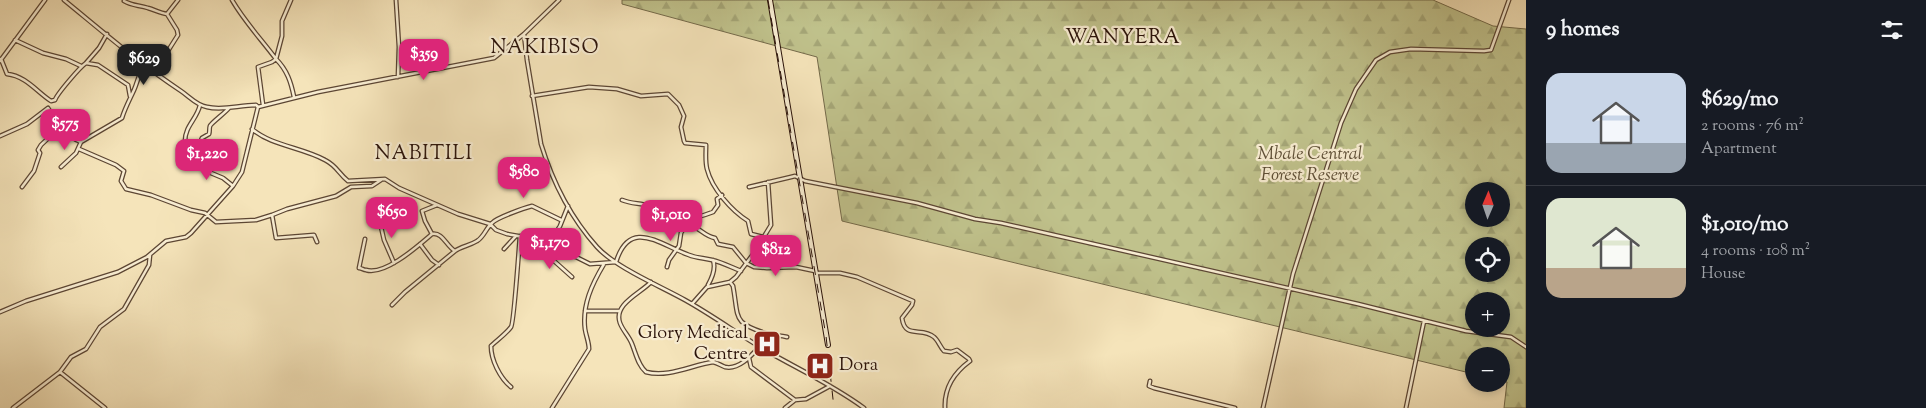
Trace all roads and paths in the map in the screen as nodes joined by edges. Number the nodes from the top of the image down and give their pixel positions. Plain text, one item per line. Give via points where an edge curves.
1 (45, 0) edge
2 (64, 0) edge
3 (178, 0) edge
4 (232, 0) edge
5 (291, 0) edge
6 (396, 0) edge
7 (559, 0) edge
8 (770, 0) edge
9 (1509, 0) edge
10 (124, 1) dead end
11 (167, 14) junction
12 (107, 34) junction
13 (524, 34) junction
14 (15, 40) junction
15 (276, 59) junction
16 (1, 60) edge
17 (86, 63) junction
18 (81, 66) junction
19 (145, 66) junction
20 (154, 73) junction
21 (398, 77) junction
22 (532, 96) junction
23 (131, 97) junction
24 (294, 97) junction
25 (263, 105) junction
26 (200, 106) junction
27 (258, 107) junction
28 (230, 108) junction
29 (60, 126) junction
30 (252, 129) junction
31 (0, 136) edge
32 (81, 142) junction
33 (199, 146) junction
34 (79, 149) junction
35 (61, 167) dead end
36 (382, 179) junction
37 (799, 180) junction
38 (768, 182) junction
39 (233, 186) junction
40 (22, 187) dead end
41 (749, 187) dead end
42 (722, 195) junction
43 (622, 200) dead end
44 (437, 205) junction
45 (568, 206) junction
46 (208, 215) junction
47 (272, 215) junction
48 (379, 218) dead end
49 (561, 220) junction
50 (686, 222) junction
51 (490, 224) junction
52 (432, 234) junction
53 (518, 236) junction
54 (764, 237) junction
55 (365, 239) dead end
56 (317, 242) dead end
57 (420, 244) junction
58 (548, 245) junction
59 (504, 249) dead end
60 (677, 250) junction
61 (557, 251) junction
62 (455, 252) junction
63 (150, 254) junction
64 (713, 260) junction
65 (616, 262) junction
66 (394, 263) junction
67 (746, 263) junction
68 (604, 264) junction
69 (438, 265) junction
70 (667, 267) dead end
71 (741, 271) junction
72 (815, 272) junction
73 (572, 277) dead end
74 (651, 282) junction
75 (730, 282) junction
76 (707, 287) junction
77 (1290, 288) junction
78 (692, 304) junction
79 (392, 305) dead end
80 (585, 311) junction
81 (620, 311) junction
82 (0, 312) edge
83 (1424, 321) junction
84 (787, 337) dead end
85 (828, 345) dead end
86 (760, 346) junction
87 (1526, 347) edge
88 (749, 358) junction
89 (60, 372) junction
90 (1150, 381) dead end
91 (510, 386) dead end
92 (830, 386) junction
93 (795, 400) junction
94 (13, 408) edge
95 (105, 408) edge
96 (552, 408) edge
97 (785, 408) edge
98 (864, 408) edge
99 (945, 408) edge
100 (1235, 408) edge
101 (1263, 408) edge
102 (1406, 408) edge

1 - 14 street
2 - 12 street
3 - 11 street
4 - 15 street
5 - 15 street via 282,21
6 - 21 street
7 - 13 street
8 - 37 main road
9 - 77 street via 1489,51 1406,49 1384,54 1372,65 1356,89 1341,123
10 - 11 street
11 - 20 street via 178,35
12 - 17 street
12 - 19 street
13 - 21 street via 494,58
13 - 22 street
14 - 16 street
14 - 18 street
15 - 24 street via 291,81
15 - 25 street via 258,67
16 - 18 street via 7,74 21,78 51,101 56,100 57,94
17 - 18 street
17 - 23 street via 98,65 128,85
19 - 20 street
19 - 23 street via 138,75
20 - 26 street
21 - 24 street
22 - 42 street via 589,87 616,89 641,96 668,94 684,116 685,143 706,145 707,171
22 - 45 street via 545,157
23 - 32 street via 122,118
24 - 25 street
25 - 27 street
26 - 28 street
26 - 33 street via 184,138 190,145
27 - 28 street via 242,105
27 - 30 street
28 - 33 street via 213,122 209,134 202,138
29 - 31 street via 48,108 28,124
29 - 32 street
29 - 40 street via 41,145 34,171
30 - 36 street via 265,139 323,159 348,181
30 - 39 street via 243,168
32 - 34 street
33 - 39 street via 208,160 211,173
34 - 35 street
34 - 46 street via 124,171 121,181 126,189
36 - 44 street
36 - 47 street via 372,186 351,188 336,196
37 - 38 street via 791,176
37 - 72 main road
37 - 77 street via 917,203 975,219
38 - 41 street
38 - 54 street via 772,219
39 - 46 street
42 - 50 street via 716,199 718,205 713,212
42 - 54 street via 735,212 748,221 752,234
43 - 50 street via 650,206
44 - 51 street
44 - 52 street via 422,211
45 - 49 street
45 - 65 street via 597,247
46 - 47 street via 217,222 256,220
46 - 63 street via 188,235 166,241
47 - 56 street via 276,238 314,235
48 - 66 street
49 - 51 street via 532,206
49 - 58 street
50 - 60 street
50 - 67 street via 708,237 715,238 718,244 733,247
51 - 53 street via 496,230
51 - 62 street via 480,240
52 - 57 street
52 - 62 street via 441,235
53 - 58 street
53 - 59 street
53 - 91 street via 514,320 491,346 501,377
54 - 67 street
55 - 66 street via 359,268 371,270
57 - 66 street
57 - 69 street
58 - 61 street
60 - 64 street
60 - 65 street via 650,237 635,238 625,244
60 - 70 street
61 - 68 street via 590,264
61 - 73 street via 553,260
62 - 69 street
63 - 82 street via 110,275
63 - 89 street via 149,266 124,308 103,324 90,345 71,357
64 - 71 street
64 - 76 street via 714,271
65 - 68 street
65 - 74 street
67 - 71 street
67 - 72 street via 762,268 796,267
68 - 80 street via 594,281
69 - 79 street
71 - 75 street
72 - 85 main road
72 - 99 street via 857,277 913,301 902,318 907,330 927,333 944,351 957,350 969,359 952,380
74 - 78 street
74 - 81 street
75 - 76 street
75 - 84 street via 740,321 749,328
76 - 78 street
77 - 83 street
77 - 101 street
78 - 86 street
80 - 81 street
80 - 96 street via 590,349
81 - 88 street via 621,327 646,372 682,370 713,362 731,367
83 - 87 street via 1477,334 1511,337
83 - 102 street
86 - 88 street
86 - 92 street
88 - 93 street via 752,367
89 - 94 street
89 - 95 street
90 - 100 street via 1149,386 1154,388
92 - 93 street via 806,399
92 - 98 street
93 - 97 street

